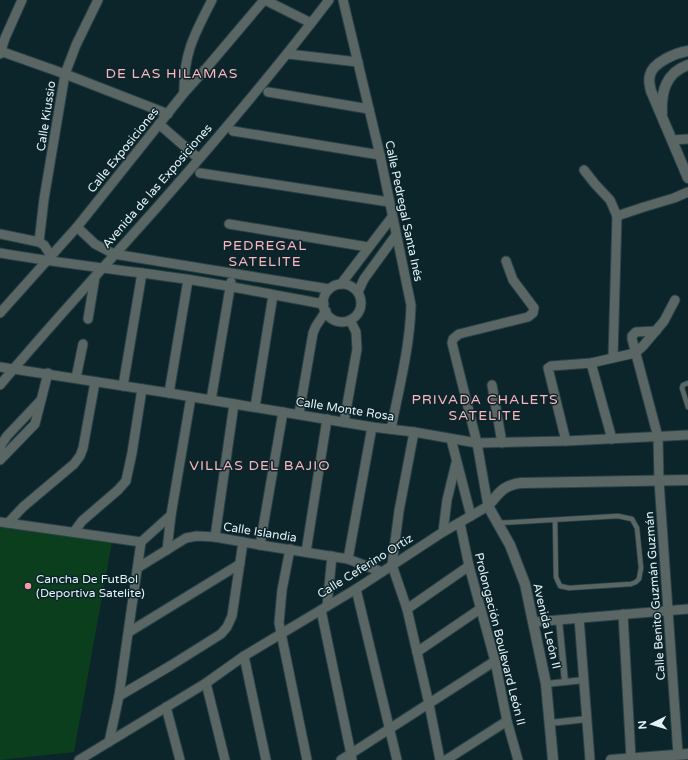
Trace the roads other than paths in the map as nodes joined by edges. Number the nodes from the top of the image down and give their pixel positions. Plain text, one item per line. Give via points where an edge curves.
1 (22, 0) edge
2 (98, 0) edge
3 (212, 0) edge
4 (265, 0) edge
5 (329, 0) edge
6 (343, 0) edge
7 (311, 23) junction
8 (688, 50) edge
9 (0, 52) edge
10 (288, 54) junction
11 (358, 62) junction
12 (659, 64) junction
13 (688, 65) edge
14 (65, 74) junction
15 (668, 80) junction
16 (268, 92) dead end
17 (184, 93) junction
18 (369, 109) junction
19 (168, 114) junction
20 (663, 119) junction
21 (159, 124) junction
22 (232, 131) dead end
23 (688, 139) edge
24 (672, 140) junction
25 (380, 155) junction
26 (198, 158) junction
27 (584, 170) dead end
28 (200, 172) dead end
29 (688, 178) edge
30 (688, 192) edge
31 (389, 202) junction
32 (617, 216) junction
33 (392, 217) junction
34 (229, 224) dead end
35 (77, 227) junction
36 (0, 234) edge
37 (396, 235) junction
38 (39, 242) junction
39 (368, 247) junction
40 (0, 253) edge
41 (114, 254) junction
42 (49, 259) junction
43 (506, 260) dead end
44 (103, 268) junction
45 (142, 273) junction
46 (232, 273) junction
47 (95, 276) junction
48 (188, 280) junction
49 (341, 284) junction
50 (230, 287) junction
51 (329, 289) junction
52 (358, 292) junction
53 (273, 295) junction
54 (675, 300) dead end
55 (325, 308) junction
56 (0, 313) edge
57 (88, 319) dead end
58 (350, 320) junction
59 (656, 331) junction
60 (83, 344) dead end
61 (635, 353) junction
62 (613, 357) junction
63 (591, 363) junction
64 (0, 367) edge
65 (14, 369) junction
66 (48, 373) junction
67 (76, 378) junction
68 (95, 382) junction
69 (688, 382) edge
70 (0, 385) edge
71 (492, 385) dead end
72 (124, 386) junction
73 (142, 388) junction
74 (169, 393) junction
75 (191, 397) junction
76 (41, 400) junction
77 (211, 400) junction
78 (234, 404) junction
79 (255, 407) junction
80 (688, 407) edge
81 (283, 412) junction
82 (299, 414) junction
83 (327, 419) junction
84 (344, 422) junction
85 (372, 427) junction
86 (391, 430) junction
87 (414, 432) junction
88 (688, 435) edge
89 (658, 437) junction
90 (452, 439) junction
91 (612, 439) junction
92 (566, 441) junction
93 (477, 443) junction
94 (502, 443) junction
95 (0, 455) edge
96 (0, 460) edge
97 (456, 461) junction
98 (688, 480) edge
99 (659, 481) junction
100 (488, 506) junction
101 (171, 515) junction
102 (471, 516) junction
103 (555, 520) junction
104 (4, 523) edge
105 (460, 523) junction
106 (498, 523) junction
107 (74, 532) junction
108 (443, 532) junction
109 (215, 537) junction
110 (141, 542) junction
111 (243, 542) junction
112 (260, 545) junction
113 (167, 550) junction
114 (290, 550) junction
115 (306, 552) junction
116 (332, 556) junction
117 (348, 558) junction
118 (240, 564) junction
119 (392, 565) junction
120 (469, 566) junction
121 (139, 567) junction
122 (382, 572) junction
123 (356, 589) junction
124 (324, 608) junction
125 (407, 609) junction
126 (480, 609) junction
127 (688, 609) edge
128 (669, 611) junction
129 (623, 614) junction
130 (579, 618) junction
131 (559, 620) junction
132 (534, 622) junction
133 (129, 632) junction
134 (280, 633) junction
135 (417, 652) junction
136 (244, 656) junction
137 (495, 661) junction
138 (584, 680) junction
139 (565, 682) junction
140 (206, 683) junction
141 (546, 684) junction
142 (119, 696) junction
143 (429, 704) junction
144 (166, 707) junction
145 (587, 719) junction
146 (507, 721) junction
147 (550, 723) junction
148 (390, 730) junction
149 (109, 742) junction
150 (683, 754) edge
151 (352, 757) edge
152 (631, 758) junction
153 (79, 760) edge
154 (180, 760) edge
155 (225, 760) edge
156 (266, 760) edge
157 (308, 760) edge
158 (341, 760) edge
159 (397, 760) edge
160 (440, 760) edge
161 (446, 760) edge
162 (518, 760) edge
163 (553, 760) edge
164 (590, 760) edge
165 (611, 760) edge

1 - 9 street
2 - 14 street, Calle Kiussio
3 - 17 street via 188,53
4 - 7 street
4 - 17 street, Calle Exposiciones
5 - 7 street, Avenida de las Exposiciones
6 - 11 street, Calle Pedregal Santa Inés
7 - 10 street, Avenida de las Exposiciones
8 - 12 street
9 - 14 street
10 - 11 street
10 - 26 street, Avenida de las Exposiciones
11 - 18 street, Calle Pedregal Santa Inés
12 - 15 street
12 - 20 street via 653,69 649,83
13 - 15 street via 678,69
14 - 19 street
14 - 38 street, Calle Kiussio
15 - 20 street via 662,95
16 - 18 street
17 - 19 street, Calle Exposiciones
18 - 25 street, Calle Pedregal Santa Inés
19 - 21 street, Calle Exposiciones
20 - 24 street
21 - 26 street
21 - 35 street, Calle Exposiciones
22 - 25 street
23 - 24 street
24 - 29 street
25 - 31 street, Calle Pedregal Santa Inés
26 - 41 street, Avenida de las Exposiciones
27 - 32 street via 610,200
28 - 31 street
30 - 32 street
31 - 33 street, Calle Pedregal Santa Inés
32 - 62 street
33 - 37 street, Calle Pedregal Santa Inés
33 - 39 street
34 - 39 street
35 - 41 street via 95,244
35 - 42 street, Calle Exposiciones
36 - 38 street
37 - 52 street via 364,279
37 - 86 street, Calle Pedregal Santa Inés via 411,305 410,329
38 - 42 street via 44,245
39 - 49 street
40 - 42 street
41 - 44 street, Avenida de las Exposiciones
41 - 46 street
42 - 44 street
42 - 56 street, Calle Exposiciones
43 - 93 street via 513,280 534,308 533,313 528,317 465,332 453,339 453,350
44 - 45 street
44 - 47 street, Avenida de las Exposiciones
45 - 48 street
45 - 72 street
46 - 50 street
46 - 51 street
47 - 57 street
47 - 65 street, Avenida de las Exposiciones
48 - 50 street
48 - 74 street
49 - 51 street
49 - 52 street via 348,284
50 - 53 street
50 - 77 street
51 - 55 street via 325,296
52 - 58 street via 361,305
53 - 55 street
53 - 79 street
54 - 59 street via 664,322
55 - 58 street via 334,319
55 - 82 street via 313,333
58 - 84 street via 356,332 357,349
59 - 61 street
59 - 61 street, Calle Benito Guzmán Guzmán via 636,332 632,336
60 - 67 street
61 - 62 street
61 - 89 street, Calle Benito Guzmán Guzmán
62 - 63 street
63 - 91 street
63 - 92 street via 548,368
64 - 65 street, Calle Monte Rosa
65 - 66 street, Calle Monte Rosa
65 - 70 street, Avenida de las Exposiciones
66 - 67 street, Calle Monte Rosa
66 - 76 street
67 - 68 street, Calle Monte Rosa
68 - 72 street, Calle Monte Rosa
68 - 104 street via 80,456 74,464
69 - 80 lane via 682,388
71 - 94 street
72 - 73 street, Calle Monte Rosa
73 - 74 street, Calle Monte Rosa
73 - 107 street via 126,481 82,521
74 - 75 street, Calle Monte Rosa
75 - 77 street, Calle Monte Rosa
75 - 101 street
76 - 95 street via 6,436 1,445
76 - 96 street via 37,419 32,428
77 - 78 street, Calle Monte Rosa
78 - 79 street, Calle Monte Rosa
78 - 109 street
79 - 81 street, Calle Monte Rosa
81 - 82 street, Calle Monte Rosa
81 - 112 street
82 - 83 street, Calle Monte Rosa
83 - 84 street, Calle Monte Rosa
83 - 115 street
84 - 85 street, Calle Monte Rosa
85 - 86 street, Calle Monte Rosa
85 - 117 street
86 - 87 street, Calle Monte Rosa
87 - 90 street, Calle Monte Rosa
87 - 119 street
88 - 89 street, Calle Monte Rosa
89 - 91 street, Calle Monte Rosa
89 - 99 street, Calle Benito Guzmán Guzmán
90 - 93 street, Calle Monte Rosa
90 - 97 street
91 - 92 street, Calle Monte Rosa
92 - 94 street, Calle Monte Rosa
93 - 94 street, Calle Monte Rosa
93 - 100 street
97 - 102 street
97 - 108 street
98 - 99 street, Calle Ceferino Ortiz
99 - 100 street, Calle Ceferino Ortiz via 511,484 503,488
99 - 128 street, Calle Benito Guzmán Guzmán
100 - 102 street, Calle Ceferino Ortiz
100 - 106 street, Avenida León II
101 - 110 street
101 - 113 street
102 - 105 street, Calle Ceferino Ortiz
103 - 103 lane via 618,516 632,519 637,528 641,568 639,579 631,584 568,588 560,586 556,577
103 - 106 lane
104 - 107 street
105 - 108 street, Calle Ceferino Ortiz
105 - 120 street, Prolongación Boulevard León II
106 - 132 street, Avenida León II via 519,566
107 - 110 street
108 - 119 street, Calle Ceferino Ortiz
109 - 111 street, Calle Islandia
109 - 113 street, Calle Islandia via 189,537
110 - 121 street
111 - 112 street, Calle Islandia
111 - 118 street
112 - 114 street, Calle Islandia
113 - 121 street, Calle Islandia
114 - 115 street, Calle Islandia
114 - 134 street via 279,611
115 - 116 street, Calle Islandia
116 - 117 street, Calle Islandia
116 - 124 street
117 - 122 street, Calle Islandia
118 - 133 street
118 - 142 street via 232,616 225,631
119 - 122 street, Calle Ceferino Ortiz
119 - 125 street
120 - 125 street
120 - 126 street, Prolongación Boulevard León II
121 - 133 street
122 - 123 street, Calle Ceferino Ortiz
123 - 124 street, Calle Ceferino Ortiz
123 - 148 street
124 - 134 street, Calle Ceferino Ortiz
124 - 151 street
125 - 135 street
126 - 135 street
126 - 137 street, Prolongación Boulevard León II
127 - 128 street
128 - 129 street
128 - 150 street, Calle Benito Guzmán Guzmán
129 - 130 street
129 - 152 street
130 - 131 street
130 - 138 street
131 - 132 street
131 - 139 street
132 - 141 street, Avenida León II
133 - 142 street
134 - 136 street, Calle Ceferino Ortiz
134 - 157 street
135 - 143 street
136 - 140 street, Calle Ceferino Ortiz
136 - 156 street
137 - 143 street
137 - 146 street, Prolongación Boulevard León II
138 - 139 street
138 - 145 street
139 - 141 street
140 - 144 street, Calle Ceferino Ortiz
140 - 155 street
141 - 147 street, Avenida León II
142 - 149 street
143 - 148 street
143 - 160 street
144 - 149 street, Calle Ceferino Ortiz
144 - 154 street
145 - 147 street
145 - 164 street
146 - 161 street
146 - 162 street, Prolongación Boulevard León II
147 - 163 street, Avenida León II
148 - 151 street
148 - 159 street
149 - 153 street, Calle Ceferino Ortiz
150 - 152 street
151 - 158 street
152 - 165 street

